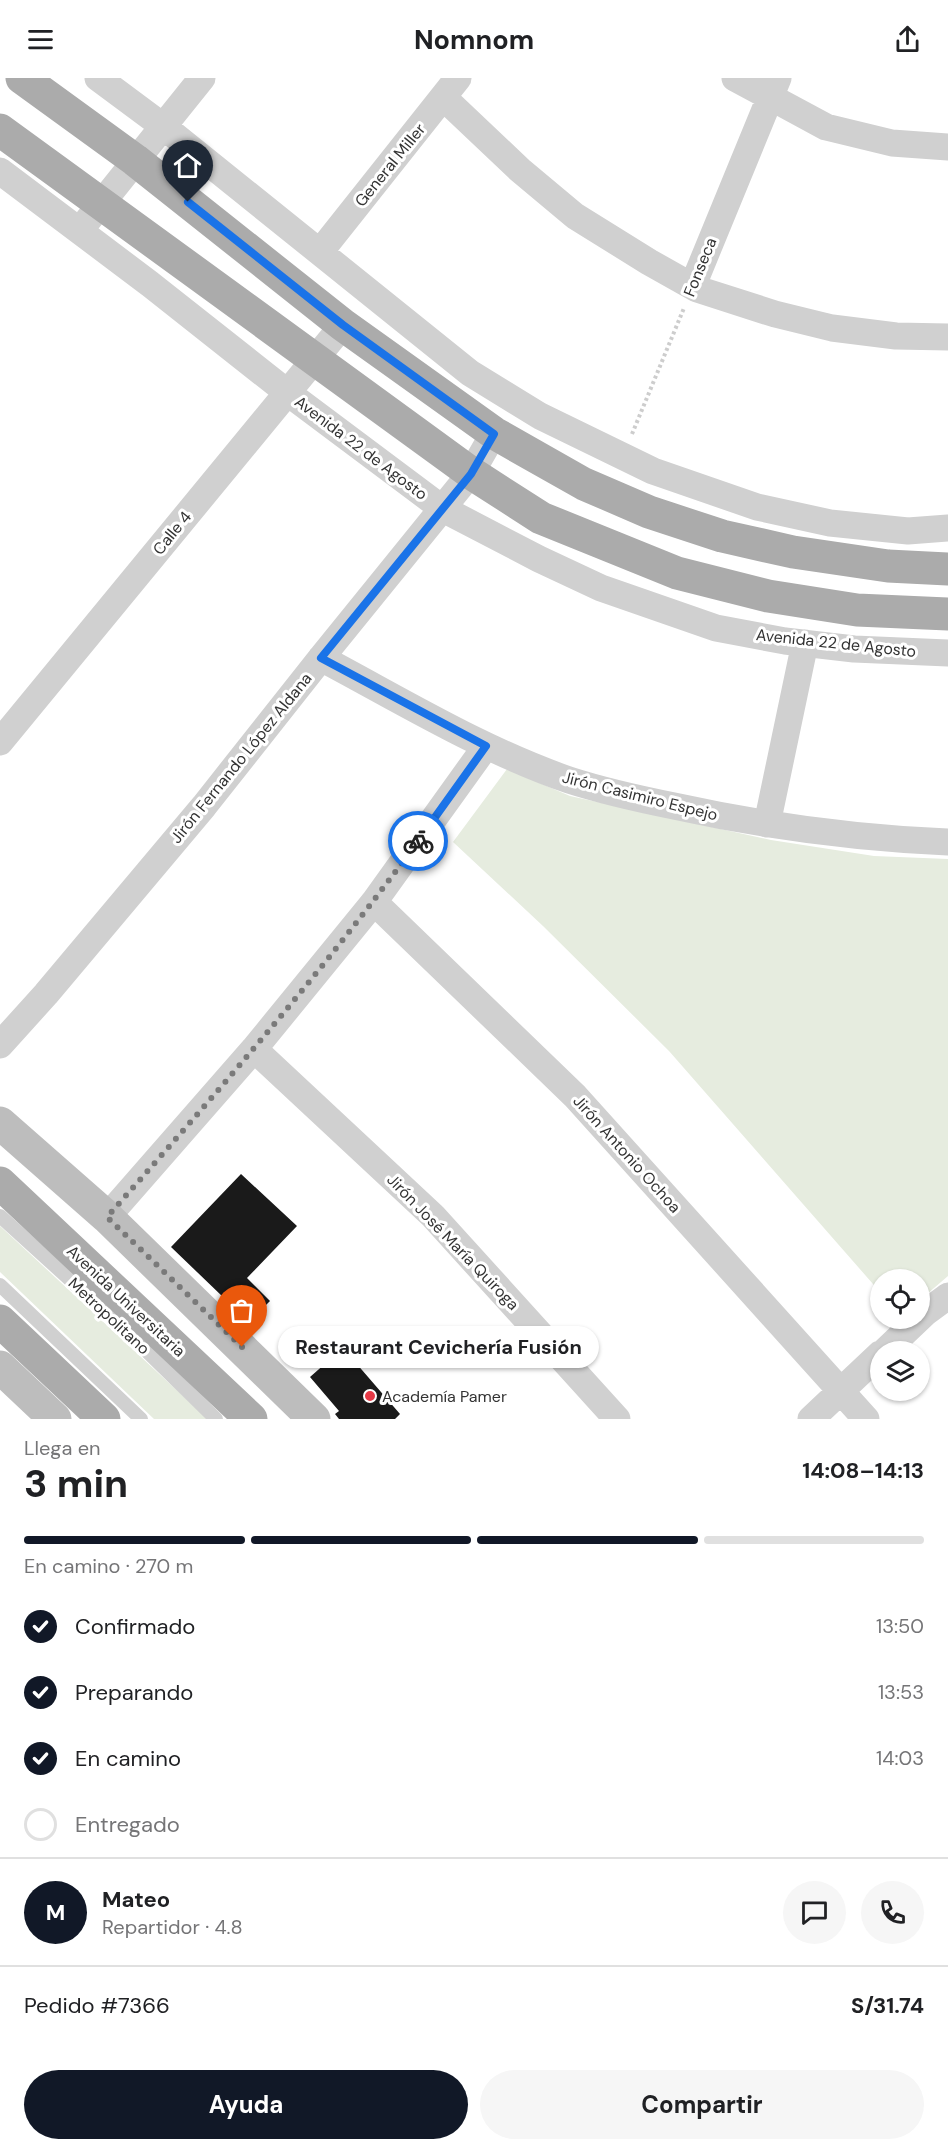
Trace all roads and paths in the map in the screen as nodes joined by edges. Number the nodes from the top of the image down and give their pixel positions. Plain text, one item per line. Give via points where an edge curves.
1 (22, 78) edge
2 (98, 78) edge
3 (202, 78) edge
4 (735, 78) edge
5 (451, 88) edge
6 (774, 88) edge
7 (164, 127) junction
8 (0, 130) edge
9 (948, 147) edge
10 (135, 160) junction
11 (5, 184) edge
12 (101, 203) junction
13 (79, 231) junction
14 (320, 252) junction
15 (693, 285) junction
16 (343, 325) junction
17 (948, 337) edge
18 (314, 359) junction
19 (288, 393) junction
20 (494, 434) junction
21 (622, 457) junction
22 (471, 474) junction
23 (443, 509) junction
24 (948, 528) edge
25 (948, 569) edge
26 (948, 615) edge
27 (805, 643) junction
28 (948, 653) edge
29 (321, 658) junction
30 (0, 742) edge
31 (486, 746) junction
32 (767, 824) junction
33 (948, 842) edge
34 (374, 902) junction
35 (0, 1045) edge
36 (254, 1049) junction
37 (0, 1123) edge
38 (0, 1183) edge
39 (0, 1216) edge
40 (107, 1217) junction
41 (0, 1285) edge
42 (948, 1296) edge
43 (0, 1321) edge
44 (895, 1341) edge
45 (870, 1364) edge
46 (0, 1367) edge
47 (841, 1391) junction
48 (55, 1419) edge
49 (104, 1419) edge
50 (141, 1419) edge
51 (216, 1419) edge
52 (251, 1419) edge
53 (314, 1419) edge
54 (617, 1419) edge
55 (811, 1419) edge
56 (866, 1419) edge

1 - 10 main road
2 - 7 street
3 - 7 street
4 - 6 street
5 - 14 street, General Miller
5 - 15 street via 520,170 575,216
6 - 9 street via 826,128 892,143
6 - 15 street, Fonseca
7 - 10 street
7 - 14 street
8 - 12 main road
10 - 12 street
10 - 16 main road
11 - 13 street, Avenida 22 de Agosto
12 - 13 street
12 - 18 main road
13 - 19 street, Avenida 22 de Agosto
14 - 21 street via 470,373 540,416
15 - 17 street via 775,314 832,328 896,336
15 - 21 path, Fonseca
16 - 18 street, Calle 4
16 - 20 main road
18 - 19 street, Calle 4
18 - 22 main road
19 - 23 street, Avenida 22 de Agosto
19 - 30 street, Calle 4
20 - 22 street, Jirón Fernando López Aldana
20 - 25 main road via 595,488 649,512 722,536 792,552 888,566
21 - 24 street via 757,507 830,523 908,531
22 - 23 street, Jirón Fernando López Aldana
22 - 26 main road via 541,518 677,573 768,596 857,610
23 - 27 street, Avenida 22 de Agosto via 601,588 716,628
23 - 29 street, Jirón Fernando López Aldana
27 - 28 street, Avenida 22 de Agosto
27 - 32 street
29 - 31 street, Jirón Casimiro Espejo
29 - 35 street, Jirón Fernando López Aldana via 204,806
31 - 32 street, Jirón Casimiro Espejo via 569,780 649,801
31 - 34 street
32 - 33 street, Jirón Casimiro Espejo via 839,835
34 - 36 street
34 - 47 street, Jirón Antonio Ochoa via 575,1096
36 - 40 street
36 - 54 street, Jirón José María Quiroga via 433,1215
37 - 40 street
38 - 52 main road, Avenida Universitaria
39 - 51 lane, Metropolitano
40 - 53 street
41 - 50 lane
42 - 44 street
43 - 49 main road
45 - 47 street
46 - 48 street
47 - 55 street
47 - 56 street, Jirón Antonio Ochoa

